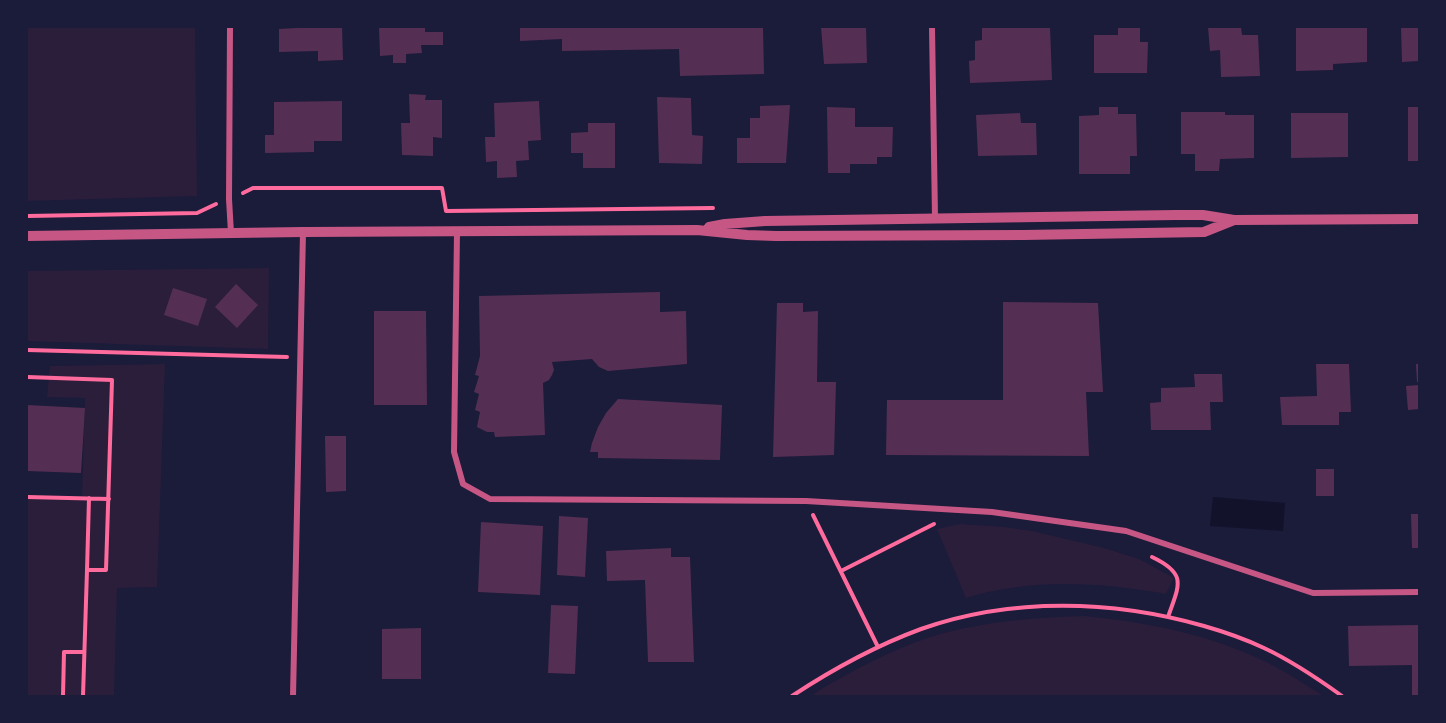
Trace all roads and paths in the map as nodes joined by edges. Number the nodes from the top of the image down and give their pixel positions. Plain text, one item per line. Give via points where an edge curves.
1 (230, 27) edge
2 (932, 27) edge
3 (229, 199) junction
4 (721, 207) dead end
5 (27, 216) edge
6 (935, 218) junction
7 (1419, 219) edge
8 (1234, 220) junction
9 (697, 230) junction
10 (303, 232) junction
11 (458, 232) junction
12 (231, 234) junction
13 (27, 236) edge
14 (27, 350) edge
15 (300, 358) junction
16 (27, 377) edge
17 (27, 497) edge
18 (89, 498) junction
19 (109, 499) junction
20 (806, 501) junction
21 (941, 522) dead end
22 (1144, 554) dead end
23 (87, 570) junction
24 (841, 571) junction
25 (1419, 592) edge
26 (1168, 617) junction
27 (878, 647) junction
28 (84, 652) junction
29 (63, 696) edge
30 (82, 696) edge
31 (293, 696) edge
32 (792, 696) edge
33 (1342, 696) edge

1 - 3 street
2 - 6 street
3 - 4 path via 253,188 442,188 446,211
3 - 5 path via 197,213
3 - 12 street
6 - 8 street via 1203,215
6 - 9 street via 753,221
7 - 8 street
8 - 9 street via 1203,232 776,236
9 - 11 street
10 - 11 street
10 - 12 street
10 - 15 street
11 - 20 street via 453,452 463,484 490,499
12 - 13 street
14 - 15 path
15 - 31 street
16 - 19 path via 112,380
17 - 18 path
18 - 19 path
18 - 23 path
19 - 23 path via 106,570
20 - 24 path
20 - 25 street via 992,512 1126,531 1313,593
21 - 24 path
22 - 26 path via 1165,564 1177,576 1178,586
23 - 28 path
24 - 27 path
26 - 27 path via 1100,606 1019,608 924,628
26 - 33 path via 1263,647
27 - 32 path
28 - 29 path via 64,652
28 - 30 path

